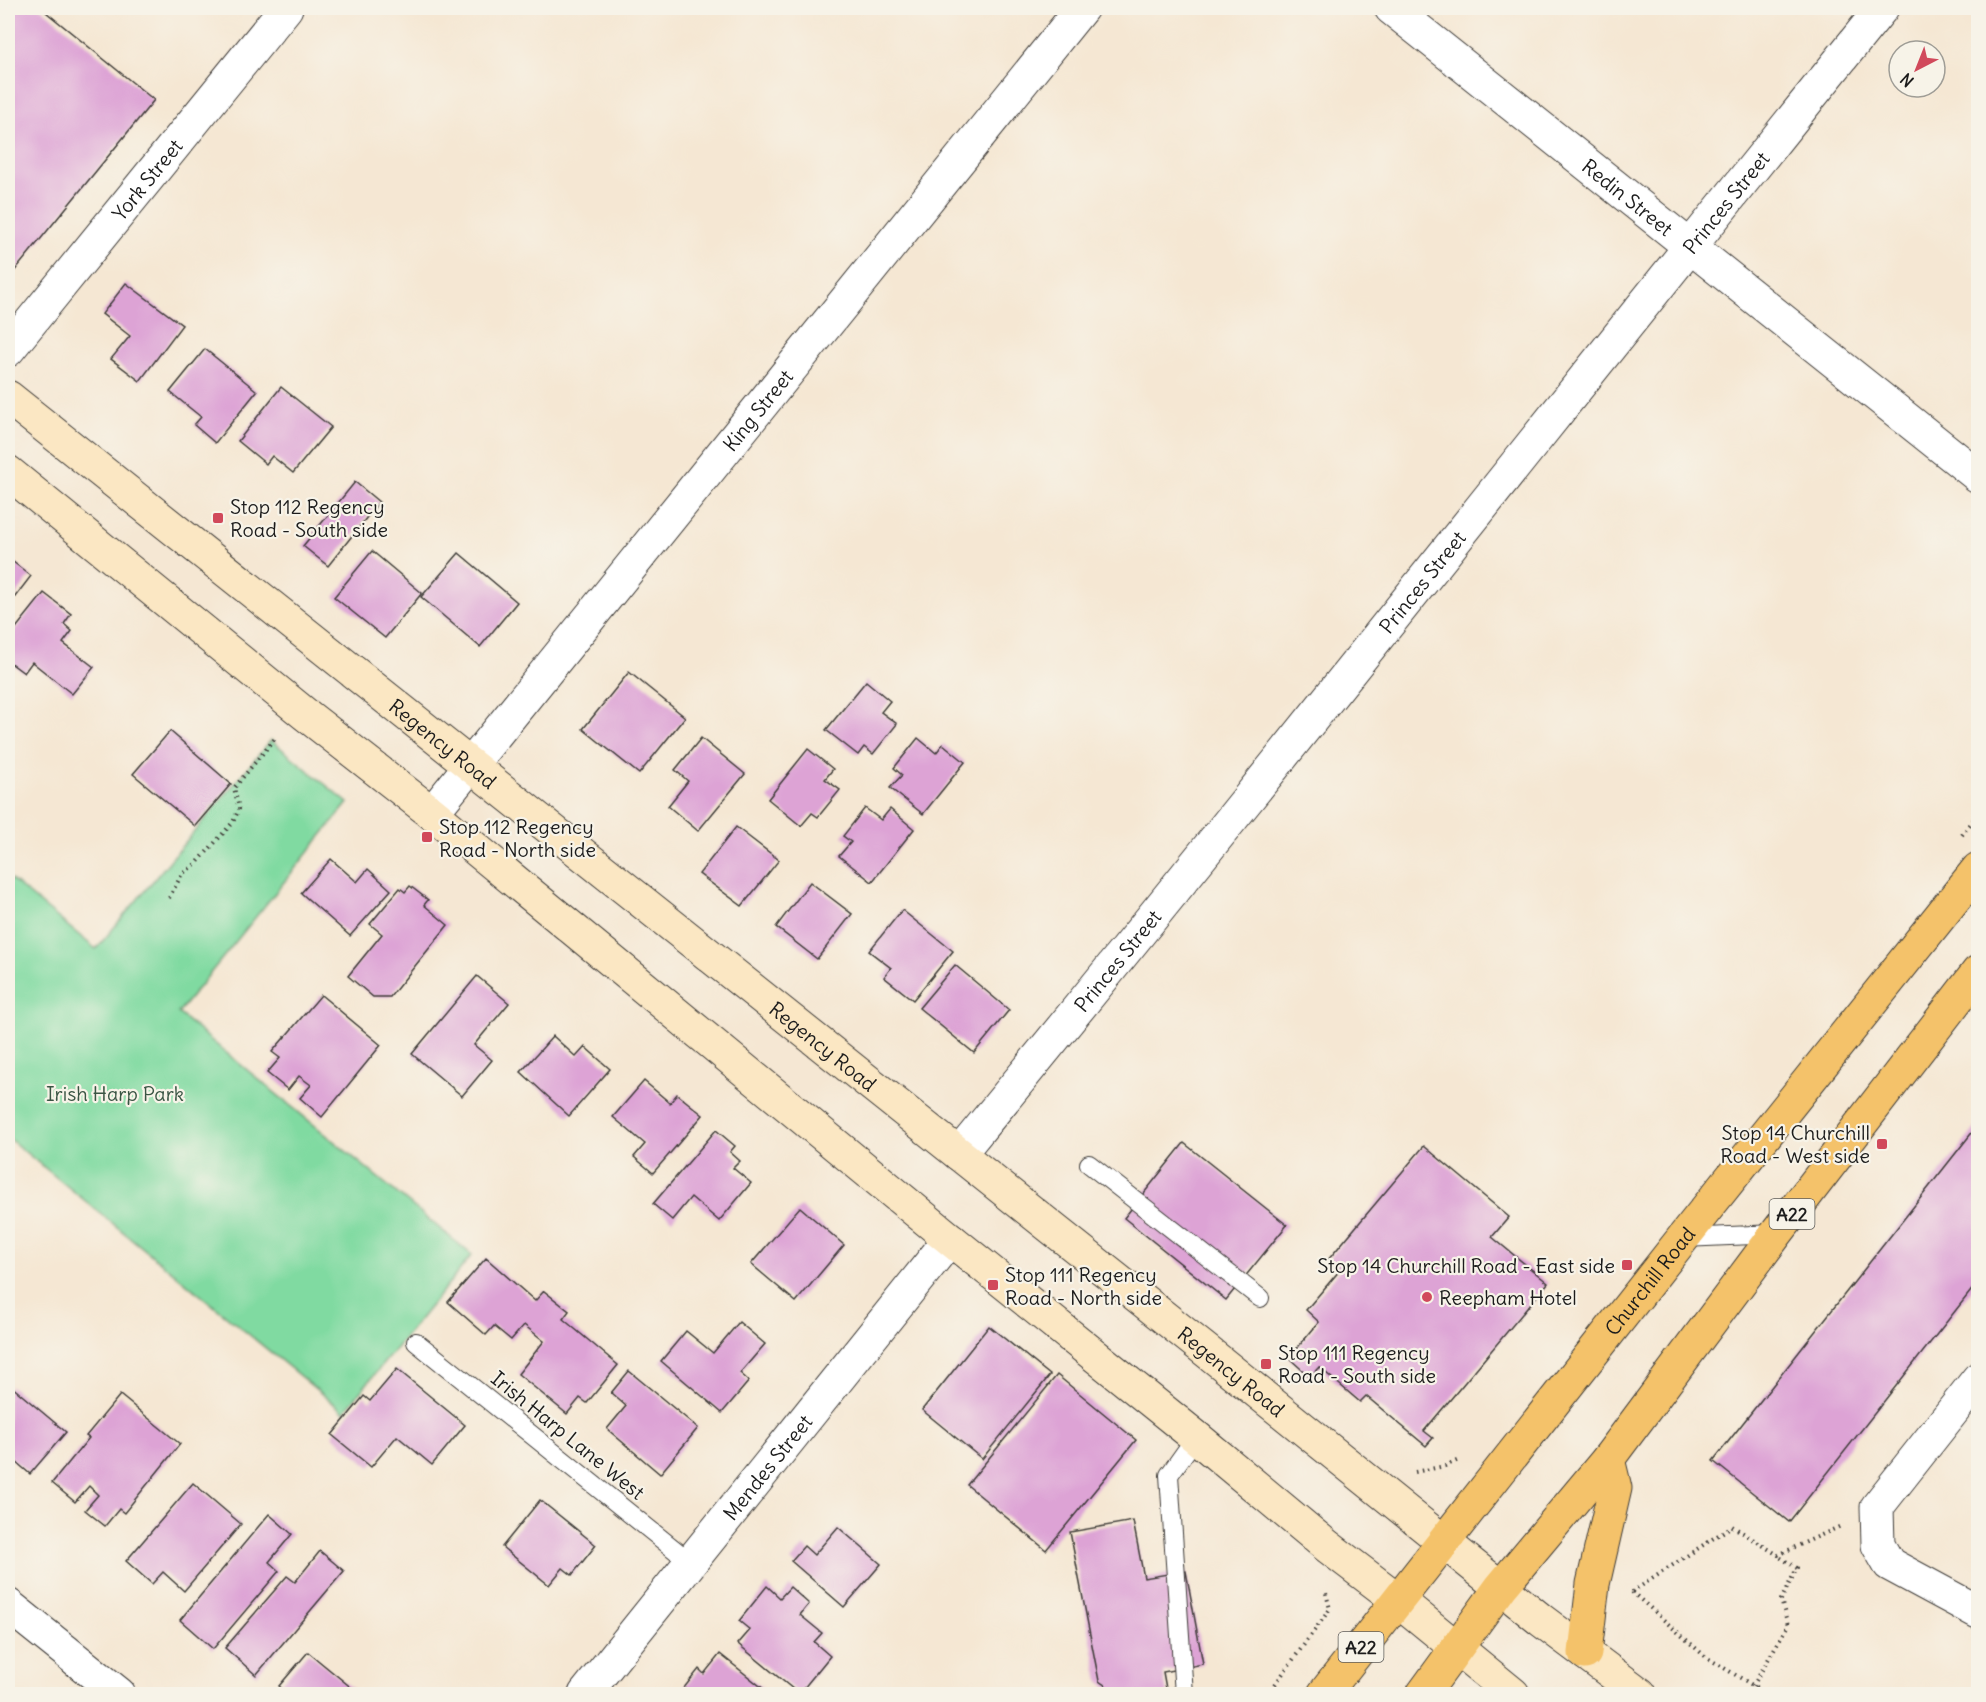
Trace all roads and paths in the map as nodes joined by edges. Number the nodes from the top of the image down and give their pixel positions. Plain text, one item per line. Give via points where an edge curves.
1 (286, 8) edge
2 (1082, 8) edge
3 (1391, 8) edge
4 (1882, 8) edge
5 (1690, 246) junction
6 (8, 350) edge
7 (8, 397) edge
8 (8, 472) edge
9 (1978, 476) edge
10 (279, 733) dead end
11 (470, 765) junction
12 (432, 813) junction
13 (1978, 869) edge
14 (169, 898) dead end
15 (1978, 972) edge
16 (959, 1154) junction
17 (1089, 1164) dead end
18 (1776, 1234) junction
19 (1683, 1238) junction
20 (950, 1239) junction
21 (1260, 1298) dead end
22 (416, 1342) dead end
23 (1978, 1379) edge
24 (1196, 1437) junction
25 (1608, 1459) junction
26 (1844, 1525) dead end
27 (1444, 1542) junction
28 (1778, 1555) junction
29 (690, 1562) junction
30 (1501, 1587) junction
31 (1625, 1587) dead end
32 (1324, 1588) dead end
33 (1632, 1592) junction
34 (1398, 1600) junction
35 (8, 1605) edge
36 (1978, 1612) edge
37 (1456, 1649) junction
38 (1585, 1653) junction
39 (1753, 1686) junction
40 (119, 1695) edge
41 (585, 1695) edge
42 (1184, 1695) edge
43 (1268, 1695) edge
44 (1324, 1695) edge
45 (1423, 1695) edge
46 (1513, 1695) edge
47 (1640, 1695) edge
48 (1767, 1695) edge

1 - 6 street, York Street
2 - 11 street, King Street
3 - 5 street, Redin Street
4 - 5 street, Princes Street
5 - 9 street, Redin Street
5 - 16 street, Princes Street via 1198,862
7 - 11 main road, Regency Road
8 - 12 main road
10 - 14 path via 234,788 238,809 233,822 198,862 182,874
11 - 12 street, King Street
11 - 16 main road, Regency Road
12 - 20 main road
13 - 19 main road, Churchill Road / A22
15 - 18 main road, A22
16 - 27 main road, Regency Road
17 - 21 lane
18 - 19 lane
18 - 25 main road, A22
19 - 27 main road, Churchill Road / A22
20 - 24 main road
20 - 29 street, Mendes Street
22 - 29 lane, Irish Harp Lane West
23 - 36 street via 1877,1507 1878,1545 1889,1564
24 - 34 main road
24 - 42 lane via 1169,1475
25 - 30 main road, A22
25 - 38 main road via 1615,1488 1593,1584
26 - 28 path
27 - 30 main road, Regency Road
27 - 34 main road, Churchill Road / A22
28 - 33 path via 1732,1526
28 - 39 path via 1797,1568 1781,1600 1788,1626
29 - 41 street, Mendes Street
30 - 37 main road, A22
30 - 38 main road, Regency Road
31 - 33 path
32 - 43 path via 1330,1608
33 - 39 path via 1706,1657
34 - 37 main road
34 - 44 main road, Churchill Road / A22
35 - 40 street
37 - 45 main road, A22
37 - 46 main road
38 - 47 main road, Regency Road
39 - 48 path

